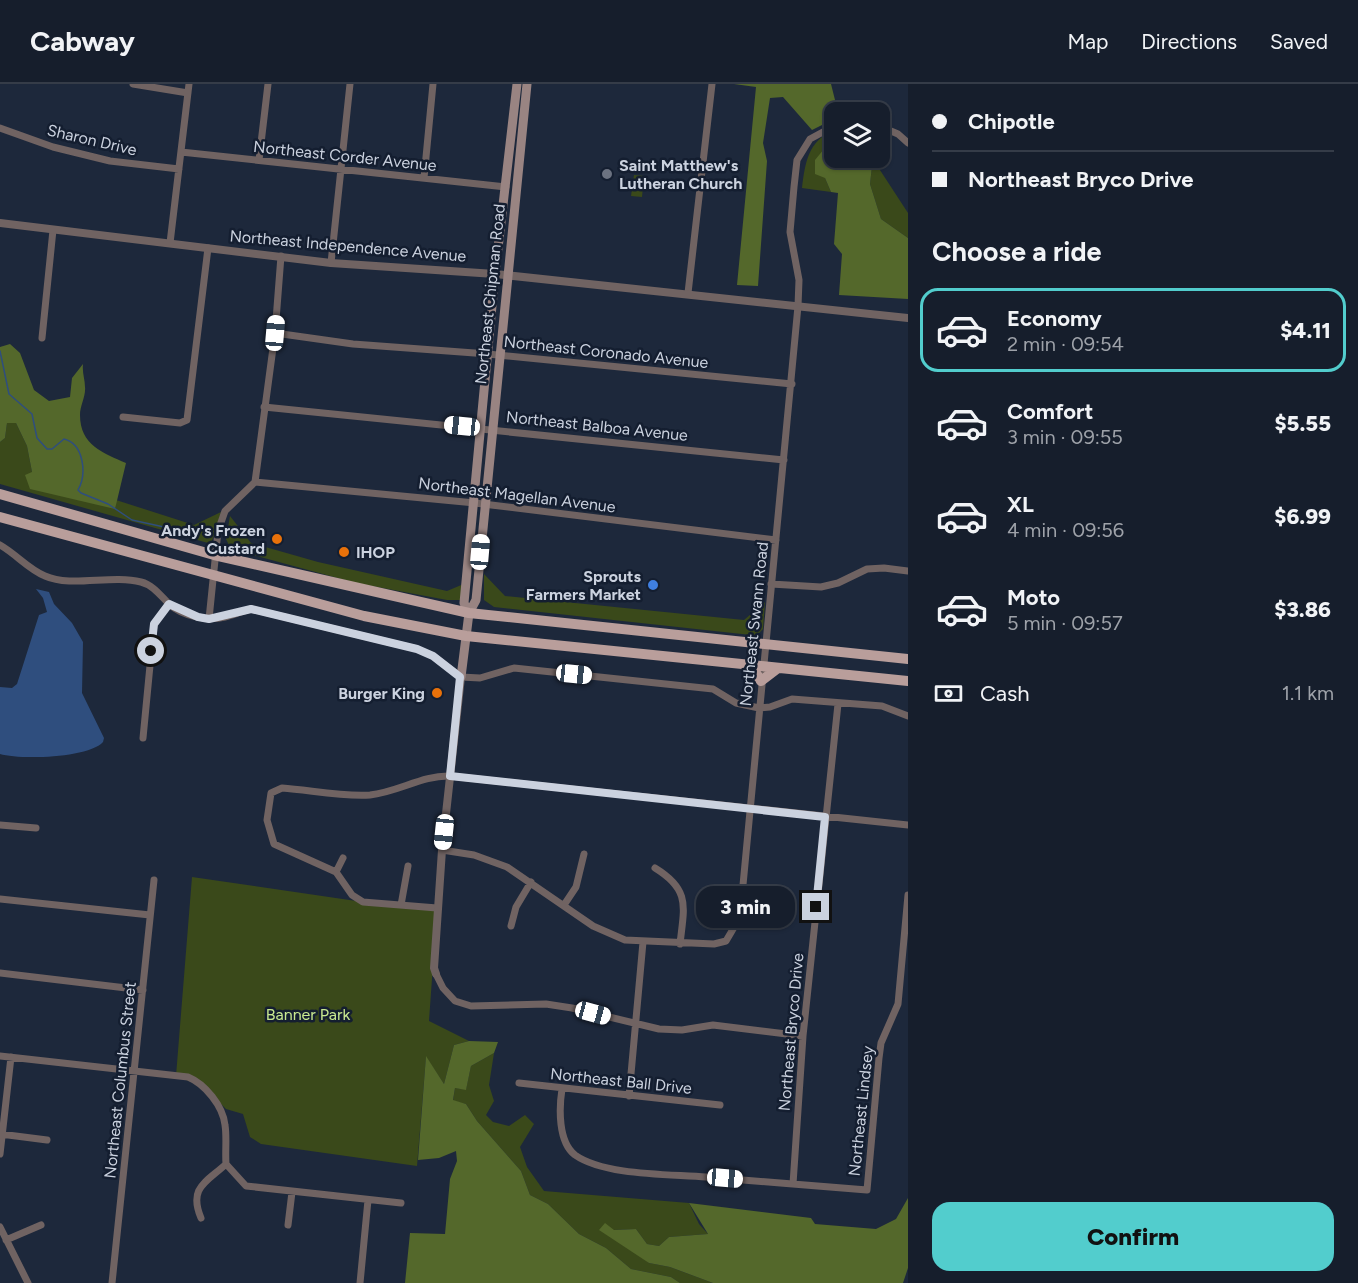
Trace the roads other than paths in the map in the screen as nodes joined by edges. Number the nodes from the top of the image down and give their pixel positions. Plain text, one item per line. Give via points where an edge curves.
1 (132, 84) edge
2 (189, 84) edge
3 (268, 84) edge
4 (350, 84) edge
5 (433, 84) edge
6 (517, 84) edge
7 (527, 84) edge
8 (712, 84) edge
9 (188, 93) junction
10 (513, 111) junction
11 (0, 128) edge
12 (824, 131) edge
13 (890, 131) edge
14 (908, 143) edge
15 (181, 152) junction
16 (259, 160) junction
17 (340, 168) junction
18 (179, 169) junction
19 (424, 178) junction
20 (506, 187) junction
21 (516, 187) junction
22 (0, 223) edge
23 (53, 230) junction
24 (170, 243) junction
25 (208, 248) junction
26 (281, 256) junction
27 (331, 263) junction
28 (495, 274) junction
29 (508, 275) junction
30 (688, 293) junction
31 (798, 306) junction
32 (908, 318) edge
33 (275, 333) junction
34 (42, 338) dead end
35 (488, 354) junction
36 (499, 355) junction
37 (792, 384) junction
38 (264, 407) junction
39 (123, 417) dead end
40 (481, 428) junction
41 (492, 429) junction
42 (784, 460) junction
43 (255, 482) junction
44 (0, 494) edge
45 (475, 503) junction
46 (485, 504) junction
47 (0, 517) edge
48 (776, 540) junction
49 (0, 545) edge
50 (470, 551) junction
51 (480, 552) junction
52 (214, 555) junction
53 (908, 571) edge
54 (212, 576) junction
55 (771, 584) junction
56 (169, 604) junction
57 (469, 614) junction
58 (209, 619) junction
59 (466, 636) junction
60 (765, 645) junction
61 (908, 659) edge
62 (742, 665) junction
63 (762, 667) junction
64 (778, 668) junction
65 (460, 677) junction
66 (761, 681) junction
67 (908, 681) edge
68 (838, 704) junction
69 (759, 708) junction
70 (908, 716) edge
71 (143, 738) dead end
72 (450, 776) junction
73 (749, 807) junction
74 (825, 817) junction
75 (0, 825) edge
76 (908, 825) edge
77 (36, 828) dead end
78 (442, 850) junction
79 (584, 854) dead end
80 (343, 858) dead end
81 (408, 866) dead end
82 (655, 868) dead end
83 (336, 872) junction
84 (154, 880) dead end
85 (531, 882) junction
86 (908, 895) edge
87 (0, 899) edge
88 (401, 905) junction
89 (564, 905) junction
90 (437, 908) junction
91 (150, 915) junction
92 (511, 926) dead end
93 (643, 942) junction
94 (680, 944) junction
95 (0, 973) edge
96 (436, 974) joint
97 (143, 990) junction
98 (636, 1025) junction
99 (803, 1036) junction
100 (0, 1056) edge
101 (11, 1057) junction
102 (134, 1072) junction
103 (519, 1083) dead end
104 (562, 1089) junction
105 (629, 1096) junction
106 (720, 1105) dead end
107 (1, 1134) edge
108 (47, 1140) dead end
109 (0, 1154) edge
110 (226, 1164) junction
111 (793, 1184) junction
112 (292, 1192) junction
113 (368, 1200) junction
114 (402, 1203) dead end
115 (201, 1218) dead end
116 (41, 1225) dead end
117 (288, 1225) dead end
118 (0, 1227) edge
119 (6, 1240) junction
120 (28, 1283) edge
121 (112, 1283) edge
122 (360, 1283) edge

1 - 9 street
2 - 9 street
3 - 16 street
4 - 17 street
5 - 19 street
6 - 10 main road, Northeast Chipman Road
7 - 21 main road, Northeast Chipman Road
8 - 30 street
9 - 15 street
10 - 20 main road, Northeast Chipman Road
10 - 21 main road via 511,179
11 - 18 street, Sharon Drive via 110,161
12 - 31 street, Northeast Swann Road via 810,139 797,160 790,232 800,280
13 - 14 street
15 - 16 street, Northeast Corder Avenue
15 - 18 street
16 - 17 street, Northeast Corder Avenue
17 - 19 street, Northeast Corder Avenue
17 - 27 street
18 - 24 street
19 - 20 street, Northeast Corder Avenue
20 - 28 main road, Northeast Chipman Road
21 - 29 main road, Northeast Chipman Road
22 - 23 street, Northeast Independence Avenue
23 - 24 street, Northeast Independence Avenue
23 - 34 street
24 - 25 street, Northeast Independence Avenue
25 - 26 street, Northeast Independence Avenue
25 - 39 street via 187,420 180,423
26 - 27 street, Northeast Independence Avenue
26 - 33 street
27 - 28 street, Northeast Independence Avenue
28 - 29 street, Northeast Independence Avenue
28 - 35 main road, Northeast Chipman Road
29 - 30 street, Northeast Independence Avenue
29 - 36 main road, Northeast Chipman Road
30 - 31 street, Northeast Independence Avenue
31 - 32 street, Northeast Independence Avenue
31 - 37 street, Northeast Swann Road
33 - 35 street, Northeast Coronado Avenue via 353,345
33 - 38 street
35 - 36 street, Northeast Coronado Avenue
35 - 40 main road, Northeast Chipman Road
36 - 37 street, Northeast Coronado Avenue
36 - 41 main road, Northeast Chipman Road
37 - 42 street, Northeast Swann Road
38 - 40 street, Northeast Balboa Avenue
38 - 43 street
40 - 41 street, Northeast Balboa Avenue
40 - 45 main road, Northeast Chipman Road
41 - 42 street, Northeast Balboa Avenue
41 - 46 main road, Northeast Chipman Road
42 - 48 street, Northeast Swann Road
43 - 45 street, Northeast Magellan Avenue
43 - 52 street via 225,511
44 - 52 main road
45 - 46 street, Northeast Magellan Avenue
45 - 50 main road, Northeast Chipman Road
46 - 48 street, Northeast Magellan Avenue
46 - 51 main road, Northeast Chipman Road
47 - 54 main road
48 - 55 street, Northeast Swann Road
49 - 56 street via 45,576 59,580 134,580 158,591
50 - 51 main road
50 - 57 main road, Northeast Chipman Road via 464,603
51 - 57 main road, Northeast Chipman Road via 476,600
52 - 54 street
52 - 57 main road
53 - 55 street via 867,569 821,587
54 - 58 street
54 - 59 main road via 364,616
55 - 60 street, Northeast Swann Road
56 - 58 street
56 - 71 street via 154,624
57 - 59 main road, Northeast Chipman Road
57 - 60 main road
58 - 65 street via 251,609 417,649
59 - 62 main road
59 - 65 main road, Northeast Chipman Road
60 - 61 main road
60 - 63 street, Northeast Swann Road
62 - 63 main road
62 - 66 main road via 754,670
63 - 64 main road
63 - 66 street, Northeast Swann Road
64 - 66 main road
64 - 67 main road
65 - 69 street via 480,678 514,668 543,671 713,689 736,703
65 - 72 street, Northeast Chipman Road
66 - 69 street, Northeast Swann Road
68 - 69 street via 792,699
68 - 70 street via 882,706
68 - 74 street, Northeast Bryco Drive
69 - 73 street, Northeast Swann Road
72 - 73 street
72 - 78 street, Northeast Chipman Road
72 - 83 street via 436,775 369,795 282,788 271,793 267,820 274,844
73 - 74 street
73 - 94 street, Northeast Swann Road via 736,924 726,941
74 - 76 street
74 - 99 street, Northeast Bryco Drive
75 - 77 street
78 - 85 street via 474,855 507,867
78 - 90 street, Northeast Chipman Road
79 - 89 street via 576,887
80 - 83 street
81 - 88 street
82 - 94 street via 675,880 685,904
83 - 88 street via 352,895 363,902
84 - 91 street, Northeast Columbus Street
85 - 89 street
85 - 92 street via 516,907
86 - 111 street, Northeast Lindsey via 898,1004 881,1043 867,1190
87 - 91 street
88 - 90 street
89 - 93 street via 606,933
90 - 96 street, Northeast Chipman Road
91 - 97 street, Northeast Columbus Street
93 - 94 street
93 - 98 street
95 - 97 street
96 - 98 street via 455,1001 471,1006 546,1004
97 - 102 street, Northeast Columbus Street
98 - 99 street via 682,1030 712,1025
98 - 105 street
99 - 111 street, Northeast Bryco Drive
100 - 101 street
101 - 102 street
101 - 107 street
102 - 110 street via 188,1077 204,1087 225,1123
102 - 121 street, Northeast Columbus Street
103 - 104 street, Northeast Ball Drive
104 - 105 street, Northeast Ball Drive
104 - 111 street via 560,1116 567,1144 591,1163 635,1171
105 - 106 street, Northeast Ball Drive
107 - 108 street
107 - 109 street
110 - 112 street via 246,1186
110 - 115 street via 205,1180 198,1191 196,1203
112 - 113 street
112 - 117 street
113 - 114 street
113 - 122 street
116 - 119 street
118 - 119 street
119 - 120 street

